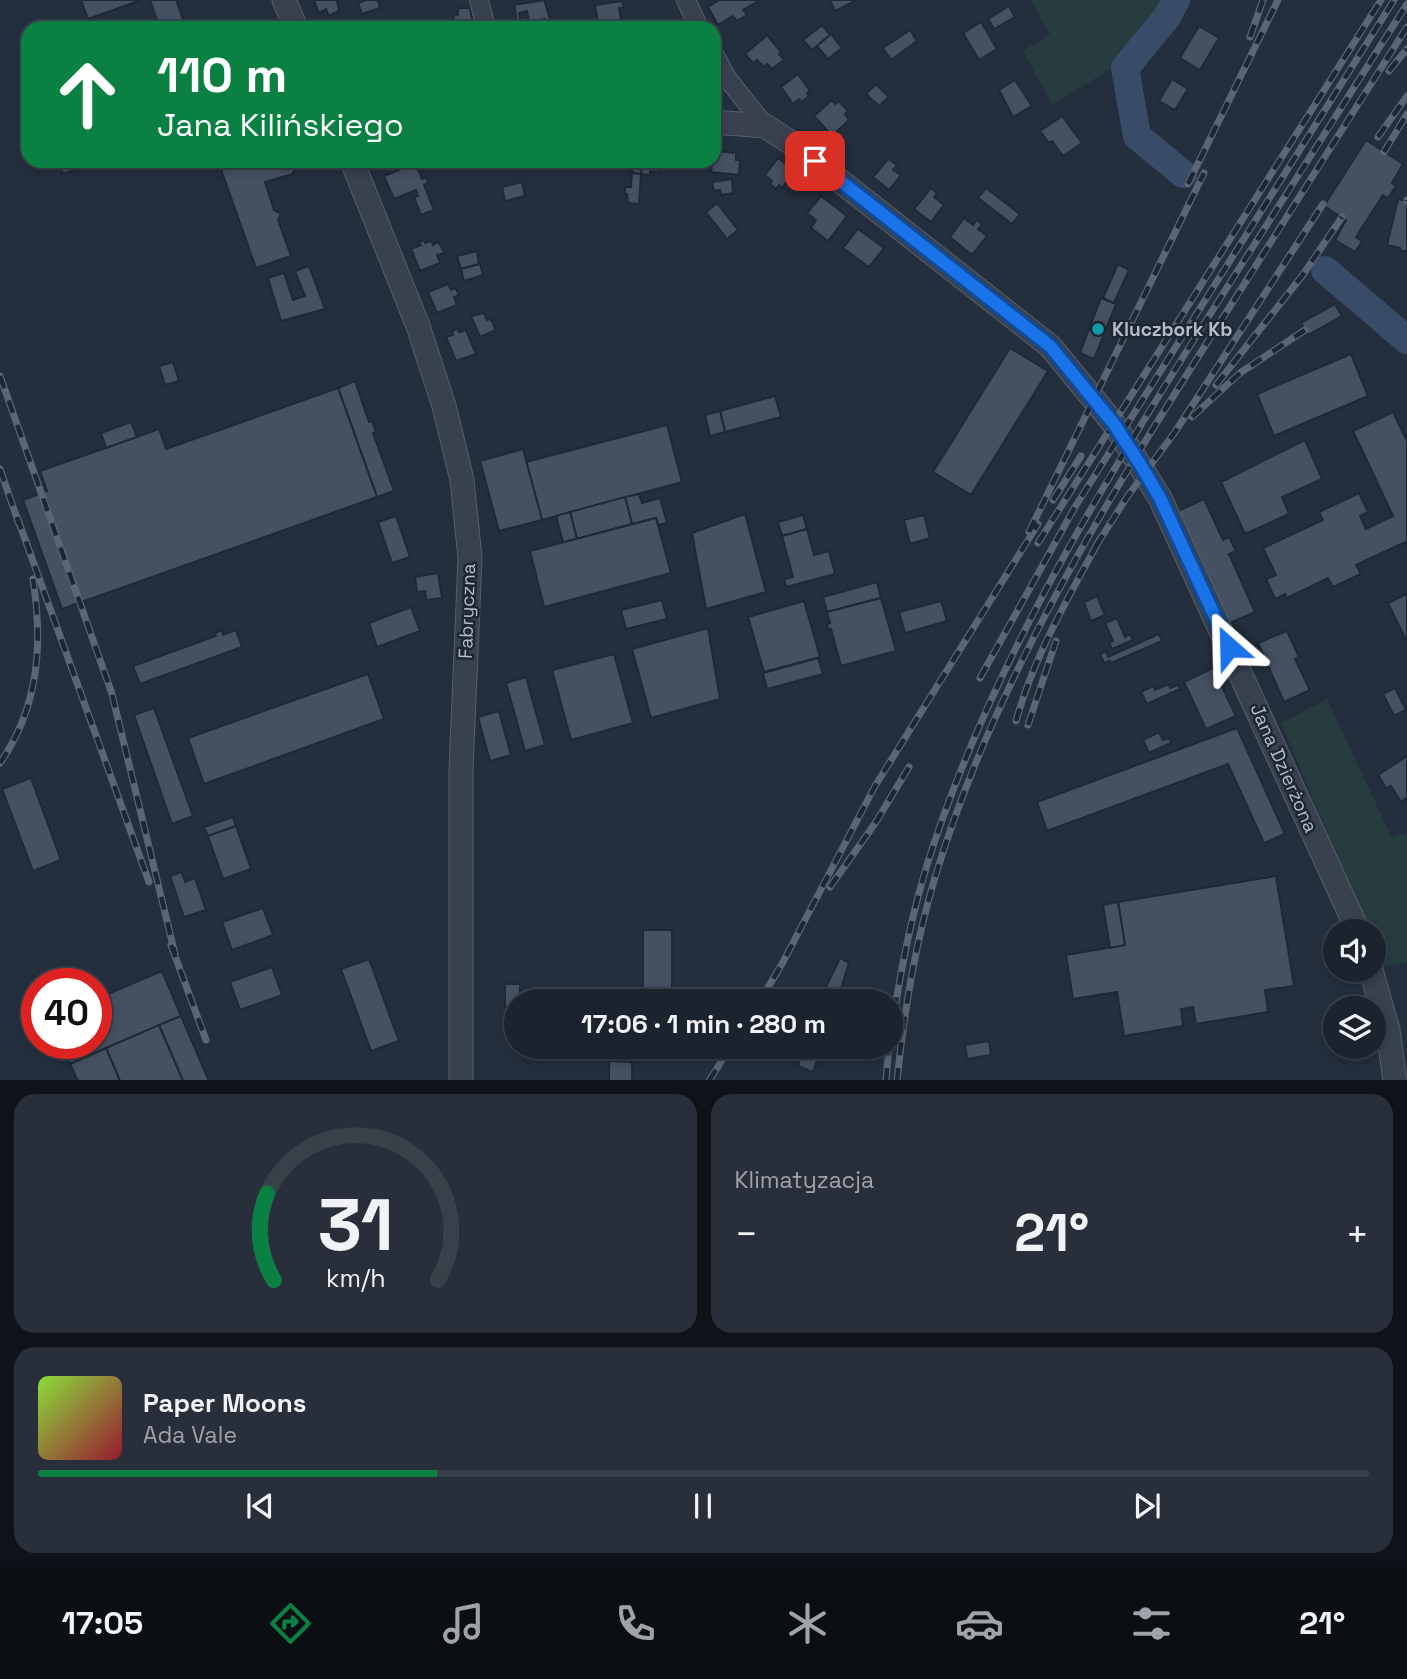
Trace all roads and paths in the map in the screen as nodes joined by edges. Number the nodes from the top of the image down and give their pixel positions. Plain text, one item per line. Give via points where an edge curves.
1 (284, 0) edge
2 (479, 0) edge
3 (686, 0) edge
4 (293, 21) edge
5 (484, 21) edge
6 (696, 21) edge
7 (721, 67) edge
8 (721, 123) edge
9 (765, 126) junction
10 (355, 168) edge
11 (1352, 919) edge
12 (1374, 982) edge
13 (461, 1080) edge
14 (1395, 1080) edge

1 - 4 street
2 - 5 street
3 - 6 street
7 - 9 street
8 - 9 street
9 - 11 street, Jana Dzierżona via 1050,346 1111,420 1160,498
10 - 13 street, Fabryczna via 418,326 462,480 470,558 461,768
12 - 14 street

